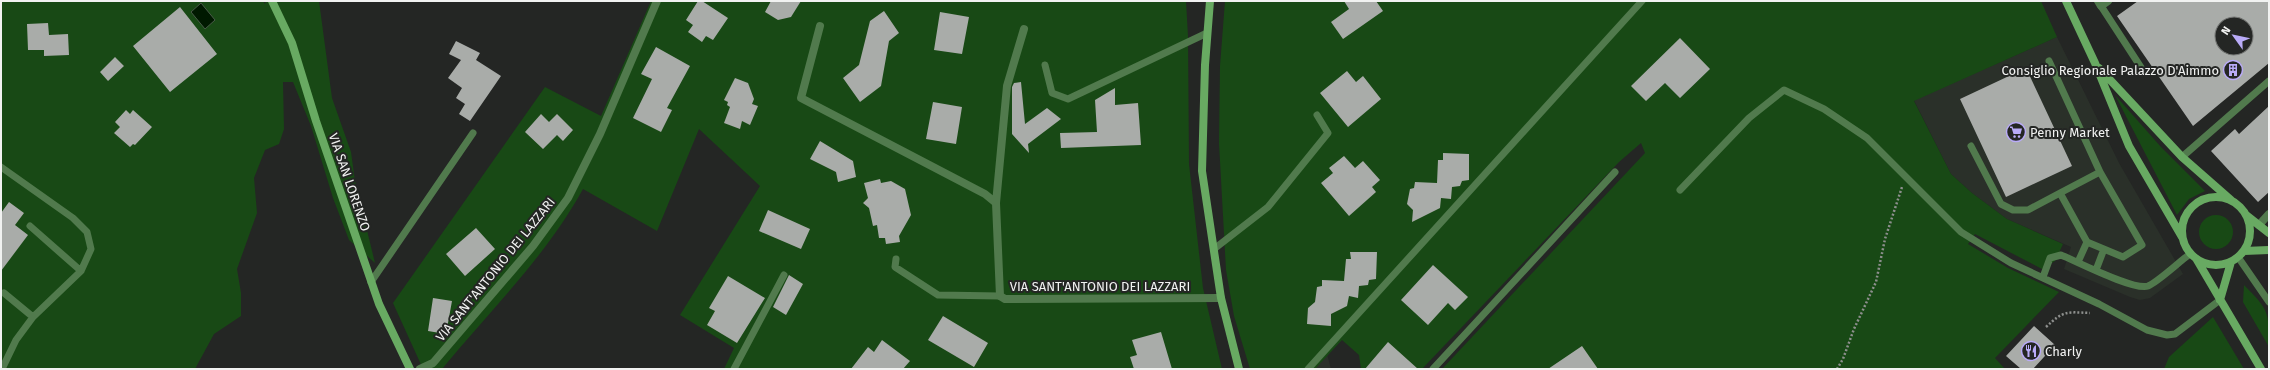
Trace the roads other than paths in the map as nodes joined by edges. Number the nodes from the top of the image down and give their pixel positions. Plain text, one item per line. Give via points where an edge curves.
1 (272, 1) edge
2 (657, 1) edge
3 (1210, 1) edge
4 (1642, 1) edge
5 (2066, 1) edge
6 (2102, 3) edge
7 (820, 26) dead end
8 (1024, 28) dead end
9 (1207, 33) junction
10 (2049, 61) dead end
11 (2095, 63) junction
12 (1045, 65) dead end
13 (2142, 69) dead end
14 (2269, 81) edge
15 (1317, 115) dead end
16 (473, 133) dead end
17 (1972, 146) dead end
18 (2182, 157) junction
19 (1, 167) edge
20 (1615, 172) dead end
21 (2100, 172) junction
22 (1680, 190) dead end
23 (2060, 194) junction
24 (2232, 201) junction
25 (996, 203) junction
26 (2269, 214) edge
27 (2246, 215) junction
28 (2259, 225) junction
29 (30, 226) dead end
30 (2269, 233) edge
31 (2182, 237) junction
32 (2087, 242) junction
33 (1214, 249) junction
34 (2104, 249) junction
35 (2269, 250) edge
36 (2190, 254) junction
37 (2241, 254) junction
38 (896, 259) dead end
39 (2197, 260) junction
40 (2078, 262) junction
41 (2231, 262) junction
42 (2096, 270) junction
43 (81, 271) junction
44 (784, 275) dead end
45 (2043, 277) junction
46 (371, 282) junction
47 (4, 293) dead end
48 (1000, 296) junction
49 (1221, 298) junction
50 (2220, 300) junction
51 (2269, 302) edge
52 (33, 317) junction
53 (2, 367) edge
54 (410, 369) edge
55 (420, 369) edge
56 (734, 369) edge
57 (1239, 369) edge
58 (1308, 369) edge
59 (1433, 369) edge
60 (2261, 369) edge

1 - 46 main road, VIA SAN LORENZO via 292,43
2 - 55 street, VIA SANT'ANTONIO DEI LAZZARI via 600,134 568,198 533,246 433,363
3 - 9 main road
4 - 58 lane
5 - 11 main road
6 - 13 lane
7 - 25 street via 801,98 985,194
8 - 25 street, VIA SANT'ANTONIO DEI LAZZARI via 1007,86
9 - 12 lane via 1068,100 1052,93
9 - 33 main road via 1202,171
10 - 21 lane
11 - 18 main road
11 - 31 main road via 2129,146
14 - 18 lane
15 - 33 lane via 1328,133 1268,207
16 - 46 lane
17 - 23 lane via 2001,204 2013,210 2028,210
18 - 24 main road
19 - 43 lane via 73,218 87,232 91,248
20 - 59 lane
21 - 23 lane
21 - 34 lane via 2142,245 2123,257
22 - 45 lane via 1749,118 1784,90 1824,109 1867,138 1961,232 2011,263
23 - 32 lane
24 - 27 main road
24 - 31 main road via 2218,197 2203,200 2190,208 2183,222
25 - 48 street, VIA SANT'ANTONIO DEI LAZZARI
26 - 28 street
27 - 28 main road
27 - 37 main road via 2250,227 2249,240
28 - 30 main road
29 - 43 lane
31 - 36 main road
32 - 34 lane
32 - 40 lane
33 - 49 main road
34 - 42 lane
35 - 37 main road
36 - 39 main road
36 - 42 lane via 2148,286 2126,283
37 - 41 main road
37 - 51 lane
38 - 48 lane via 895,267 938,295
39 - 41 main road via 2214,266
39 - 50 main road
40 - 42 lane
40 - 45 lane via 2056,255 2050,258
41 - 50 main road
43 - 52 lane
44 - 56 lane
45 - 50 lane via 2147,330 2167,335 2175,334
46 - 54 main road, VIA SAN LORENZO
47 - 52 lane
48 - 49 street, VIA SANT'ANTONIO DEI LAZZARI via 1005,299
49 - 57 main road
50 - 60 main road
52 - 53 lane via 16,340

